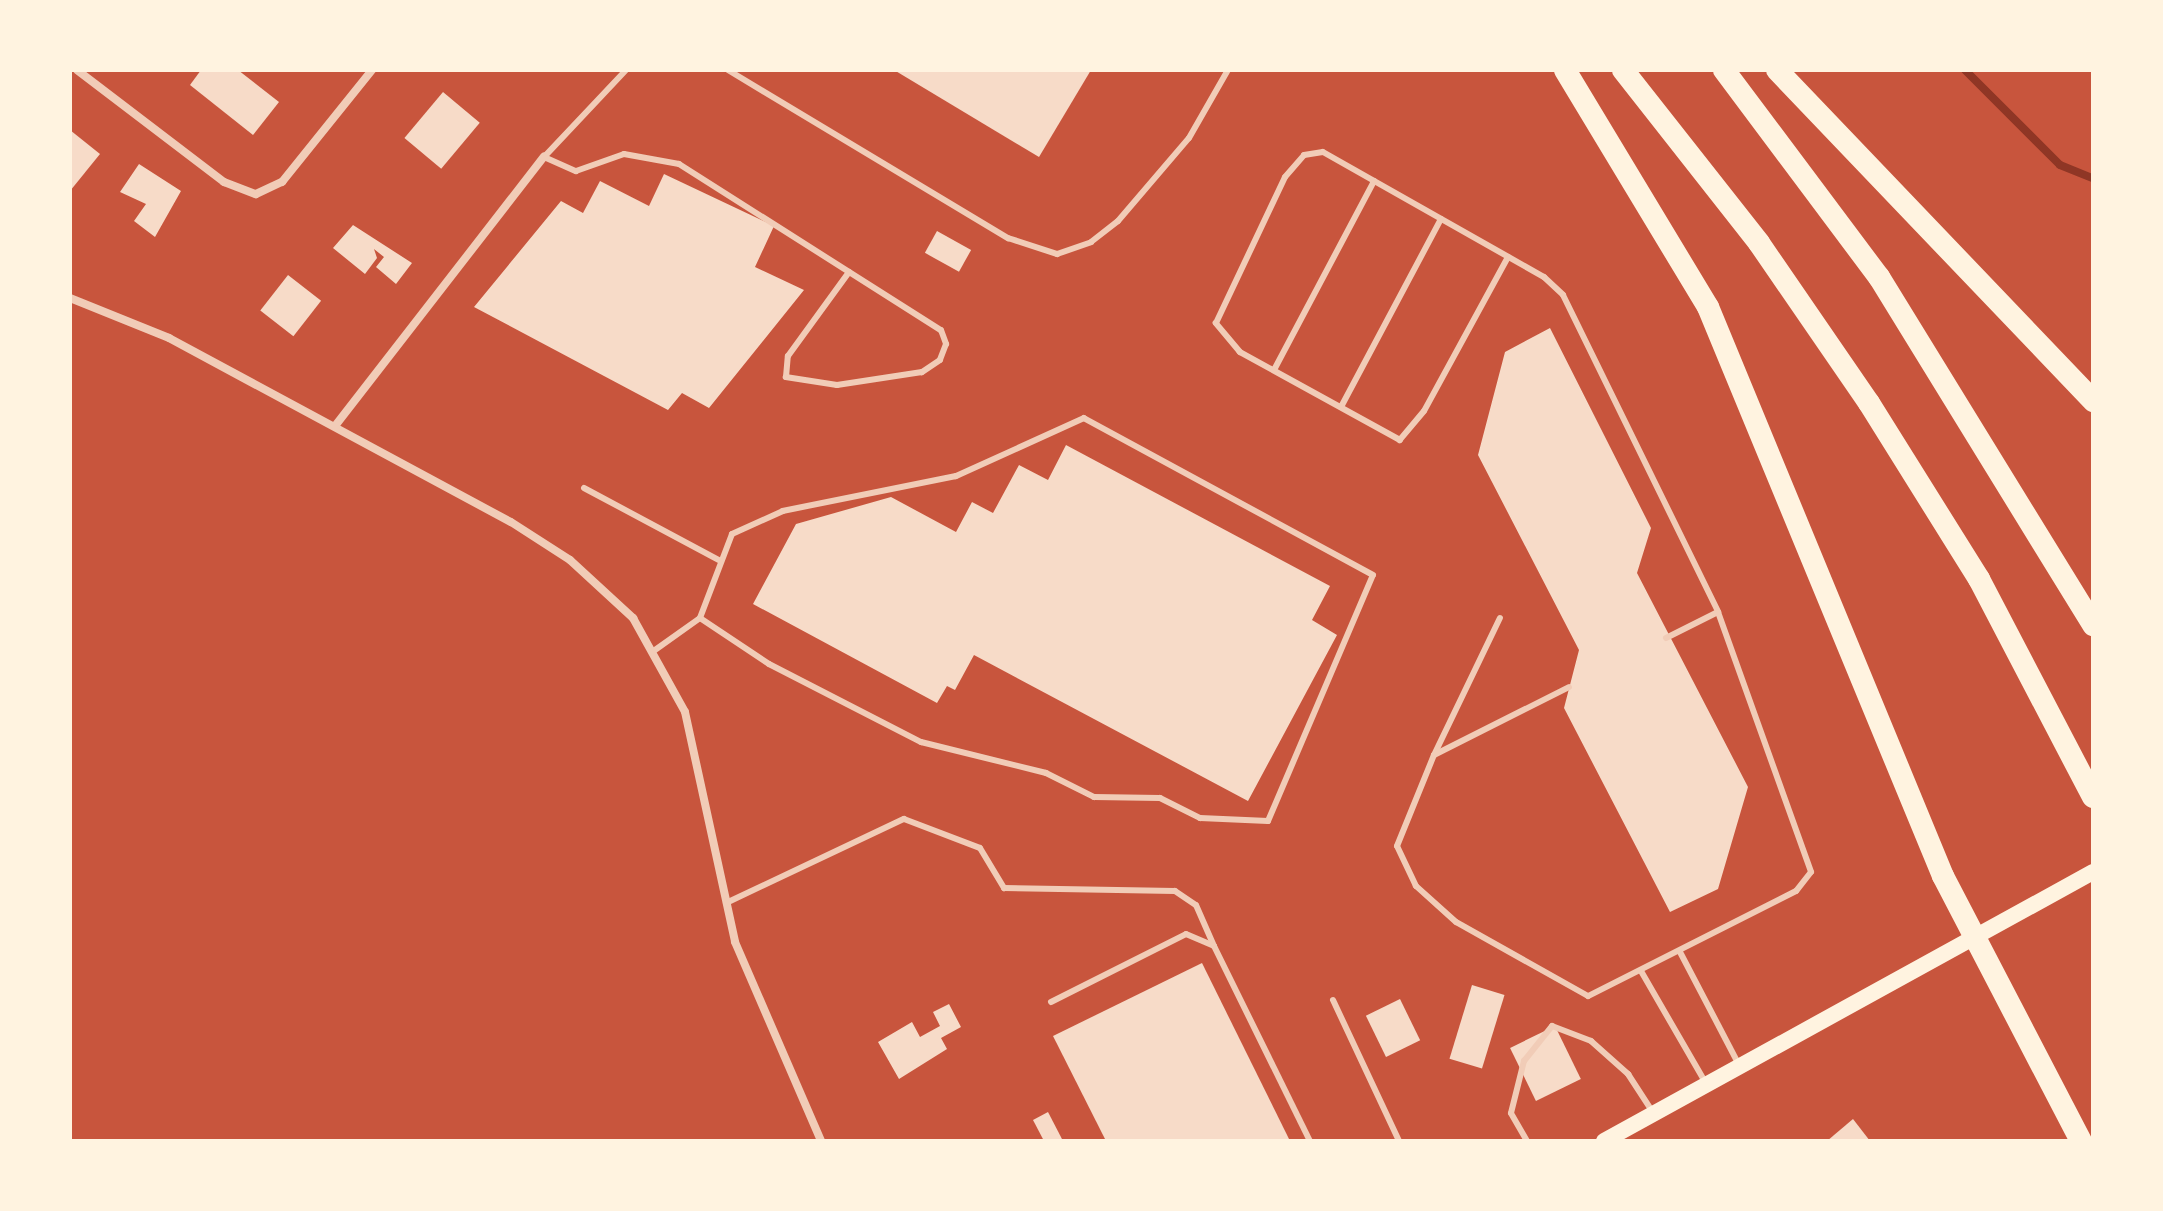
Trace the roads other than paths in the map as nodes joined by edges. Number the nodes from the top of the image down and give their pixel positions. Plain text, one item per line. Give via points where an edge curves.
1 (77, 70) edge
2 (372, 70) edge
3 (626, 70) edge
4 (728, 70) edge
5 (1228, 70) edge
6 (1565, 70) edge
7 (1623, 70) edge
8 (1724, 70) edge
9 (1777, 70) edge
10 (544, 157) junction
11 (1374, 181) junction
12 (1441, 219) junction
13 (1508, 257) junction
14 (849, 272) junction
15 (70, 298) edge
16 (1274, 370) junction
17 (2093, 401) edge
18 (1341, 407) junction
19 (335, 426) junction
20 (584, 488) dead end
21 (719, 560) junction
22 (1718, 612) junction
23 (700, 618) junction
24 (1500, 618) dead end
25 (2093, 625) edge
26 (1666, 638) dead end
27 (655, 650) junction
28 (1569, 687) dead end
29 (1434, 755) junction
30 (2093, 797) edge
31 (2093, 872) edge
32 (723, 904) junction
33 (1974, 937) junction
34 (1214, 946) junction
35 (1680, 952) junction
36 (1641, 971) junction
37 (1333, 1000) dead end
38 (1051, 1002) dead end
39 (1740, 1066) junction
40 (1706, 1084) junction
41 (1654, 1114) junction
42 (821, 1141) edge
43 (1310, 1141) edge
44 (1399, 1141) edge
45 (1527, 1141) edge
46 (1604, 1141) edge
47 (2081, 1141) edge

1 - 2 street via 224,182 256,194 282,182
3 - 10 lane
4 - 5 lane via 1008,238 1057,254 1091,242 1118,221 1189,138
6 - 33 highway via 1708,307
7 - 30 highway via 1759,243 1869,403 1979,579
8 - 25 highway via 1887,289
9 - 17 highway
10 - 14 lane via 576,171 624,154 679,164
10 - 19 street
11 - 12 lane
11 - 16 lane
11 - 16 lane via 1323,152 1304,155 1285,177 1216,323 1222,338
12 - 13 lane
12 - 18 lane
13 - 18 lane via 1411,432 1400,440
13 - 22 lane via 1563,295
14 - 14 lane via 941,330 946,344 940,360 922,372 837,385 786,377 788,356
15 - 19 street via 169,338
16 - 18 lane
19 - 27 street via 570,560 606,588
20 - 21 lane
21 - 23 lane
21 - 23 lane via 732,534 783,511 956,476 1084,418 1373,575 1268,821 1200,818 1160,798 1094,797 1046,773 921,742 769,664
22 - 26 lane
22 - 35 lane via 1811,872 1796,891
23 - 27 lane
24 - 29 lane
27 - 32 street via 700,762
28 - 29 lane
29 - 36 lane via 1397,846 1416,886 1456,922 1588,996
31 - 33 main road
32 - 34 lane via 904,819 980,848 1004,888 1175,891 1196,905
32 - 42 street
33 - 39 main road
33 - 47 highway
34 - 38 lane via 1186,934
34 - 43 lane
35 - 36 lane
35 - 39 lane
36 - 40 lane
37 - 44 lane
39 - 40 main road
40 - 41 main road
41 - 45 lane via 1628,1074 1591,1041 1552,1026 1524,1061 1511,1113
41 - 46 main road

